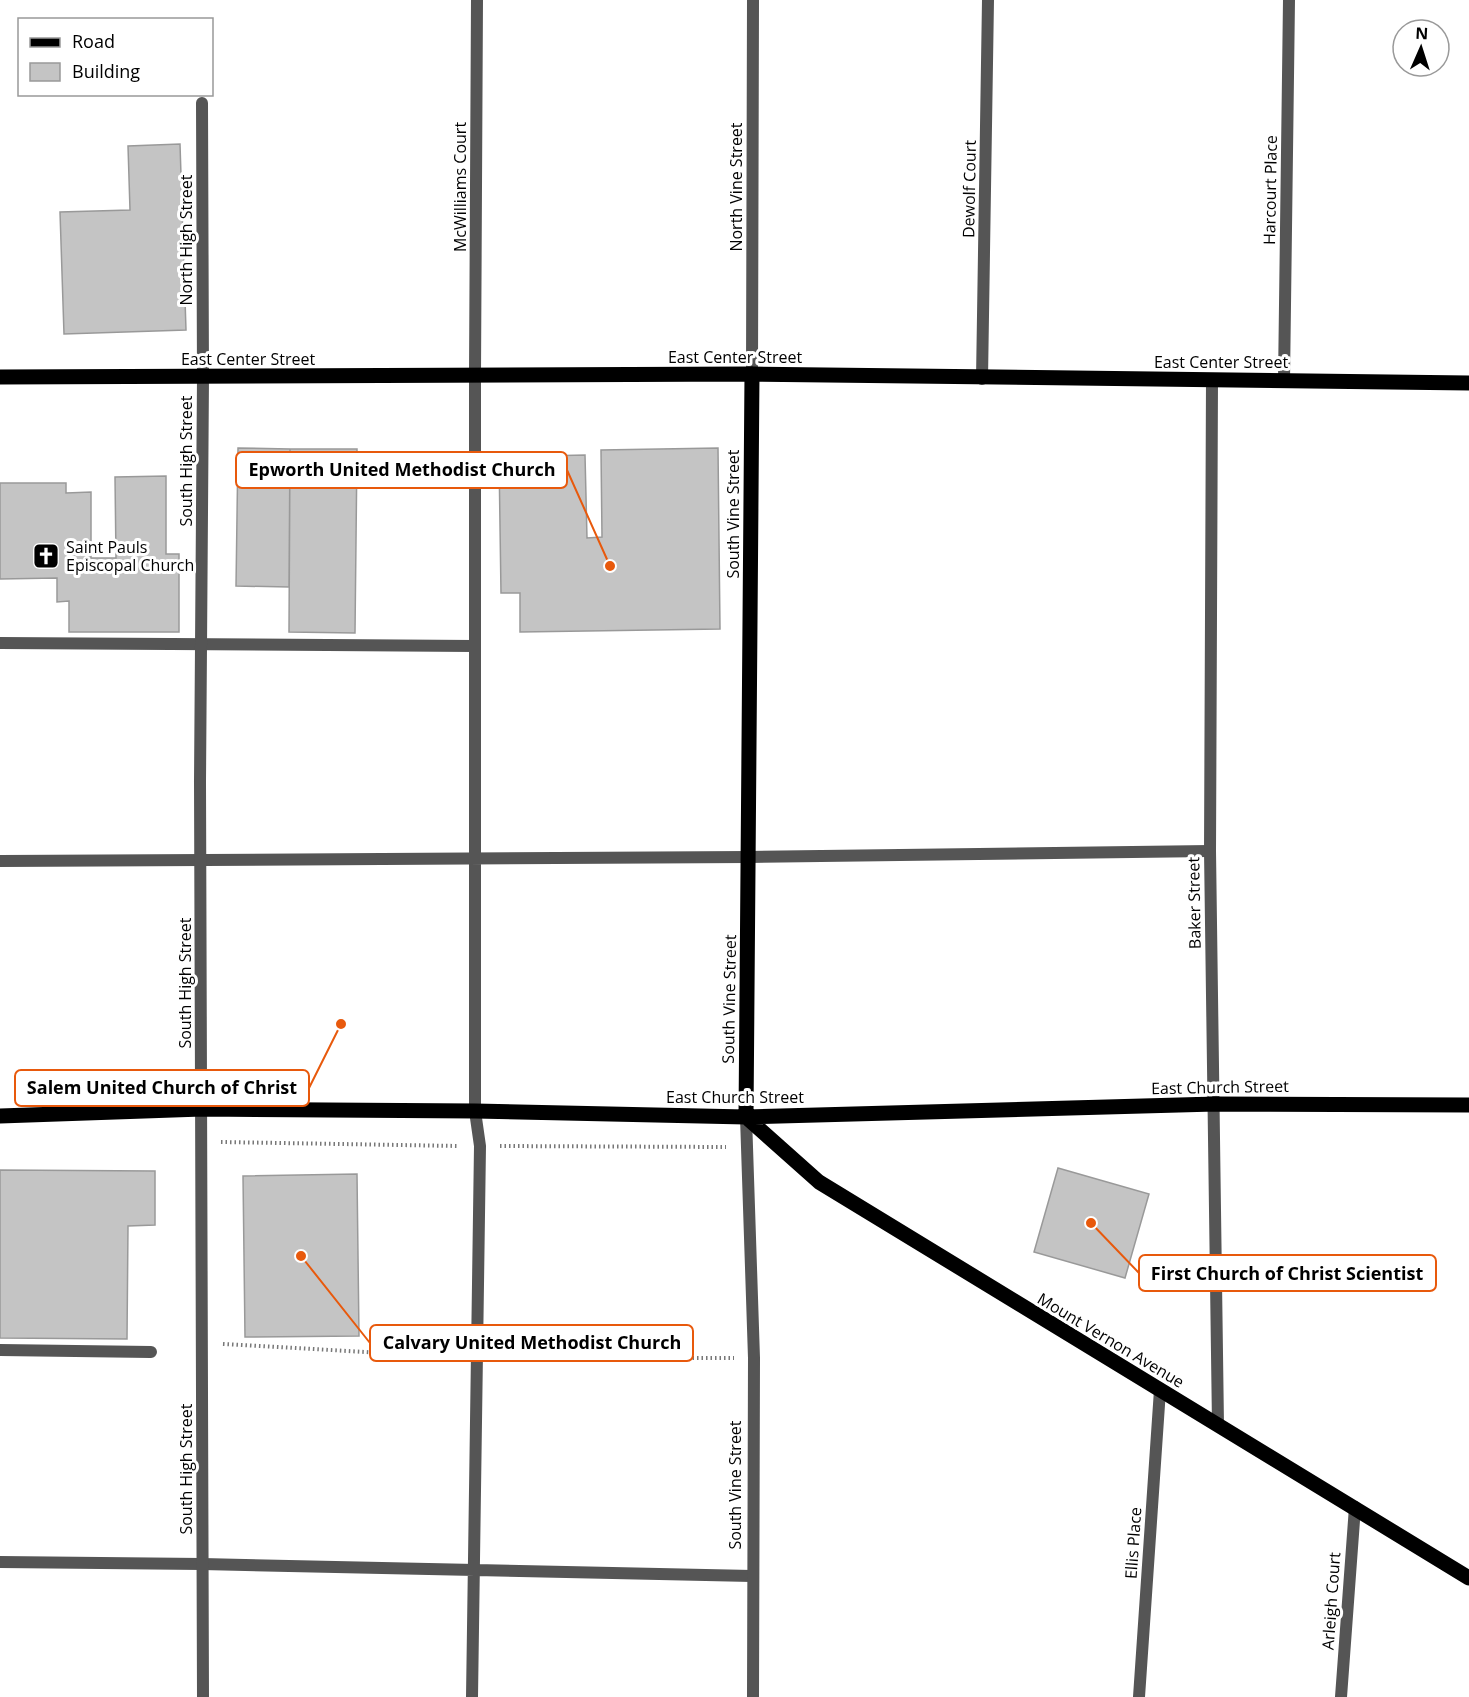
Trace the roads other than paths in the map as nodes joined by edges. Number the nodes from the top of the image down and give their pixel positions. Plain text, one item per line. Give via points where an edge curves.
1 (477, 0) edge
2 (753, 0) edge
3 (988, 0) edge
4 (1289, 0) edge
5 (202, 103) dead end
6 (752, 374) junction
7 (475, 375) junction
8 (0, 377) edge
9 (204, 377) junction
10 (982, 379) junction
11 (1212, 380) junction
12 (1284, 381) junction
13 (1469, 383) edge
14 (0, 643) edge
15 (201, 645) junction
16 (474, 646) junction
17 (1210, 851) junction
18 (749, 857) junction
19 (475, 859) junction
20 (201, 860) junction
21 (0, 861) edge
22 (1215, 1104) junction
23 (1469, 1105) edge
24 (202, 1109) junction
25 (475, 1111) junction
26 (0, 1116) edge
27 (746, 1117) junction
28 (0, 1350) edge
29 (151, 1352) dead end
30 (1160, 1390) junction
31 (1218, 1425) junction
32 (1355, 1507) junction
33 (0, 1562) edge
34 (202, 1564) junction
35 (473, 1569) junction
36 (752, 1576) junction
37 (1469, 1578) edge
38 (203, 1697) edge
39 (472, 1697) edge
40 (753, 1697) edge
41 (1139, 1697) edge
42 (1341, 1697) edge

1 - 7 street, McWilliams Court
2 - 6 street, North Vine Street
3 - 10 street, Dewolf Court
4 - 12 street, Harcourt Place
5 - 9 street, North High Street
6 - 7 main road, East Center Street
6 - 10 main road, East Center Street
6 - 18 main road, South Vine Street
7 - 9 main road, East Center Street
7 - 16 street, McWilliams Court
8 - 9 main road, East Center Street
9 - 15 street, South High Street
10 - 11 main road, East Center Street
11 - 12 main road, East Center Street
11 - 17 street, Baker Street
12 - 13 main road, East Center Street
14 - 15 street
15 - 16 street
15 - 20 street, South High Street
16 - 19 street, McWilliams Court
17 - 18 street
17 - 22 street, Baker Street
18 - 19 street
18 - 27 main road, South Vine Street
19 - 20 street
19 - 25 street, McWilliams Court
20 - 21 street
20 - 24 street, South High Street
22 - 23 main road, East Church Street
22 - 27 main road, East Church Street
22 - 31 street, Baker Street
24 - 25 main road, East Church Street
24 - 26 main road, East Church Street
24 - 34 street, South High Street
25 - 27 main road, East Church Street
25 - 35 street, McWilliams Court via 480,1146
27 - 30 main road, Mount Vernon Avenue via 819,1182
27 - 36 street, South Vine Street via 754,1358
28 - 29 street
30 - 31 main road, Mount Vernon Avenue
30 - 41 street, Ellis Place
31 - 32 main road, Mount Vernon Avenue
32 - 37 main road, Mount Vernon Avenue
32 - 42 street, Arleigh Court
33 - 34 street
34 - 35 street
34 - 38 street, South High Street
35 - 36 street
35 - 39 street, McWilliams Court
36 - 40 street, South Vine Street

